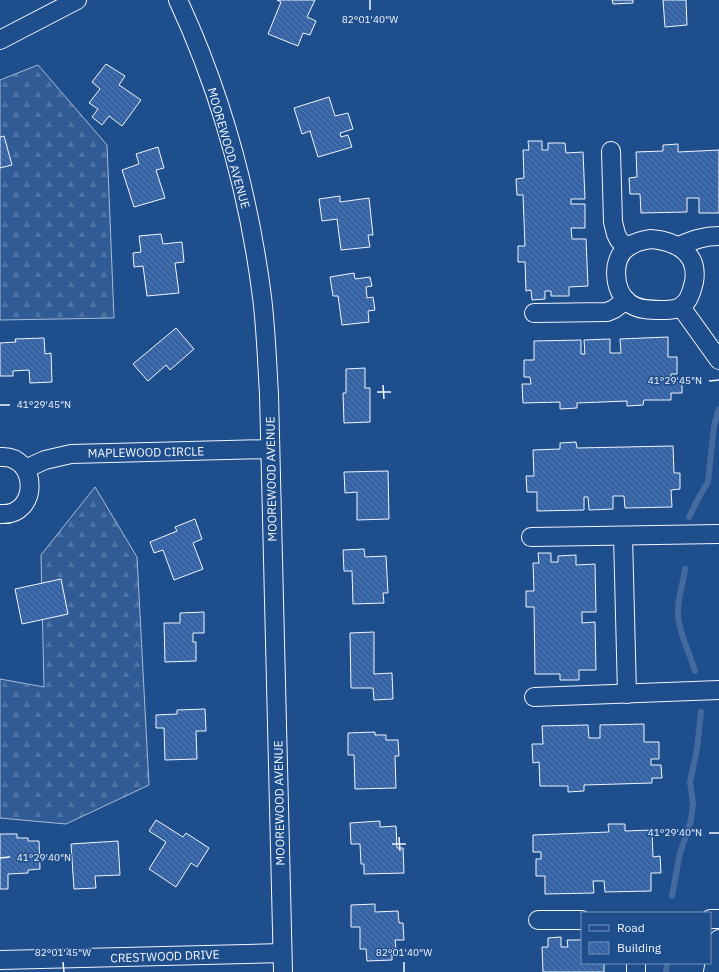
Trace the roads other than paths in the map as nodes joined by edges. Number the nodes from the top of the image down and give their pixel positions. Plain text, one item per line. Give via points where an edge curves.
1 (77, 0) edge
2 (178, 0) edge
3 (0, 40) edge
4 (611, 150) dead end
5 (719, 236) edge
6 (679, 246) junction
7 (627, 247) junction
8 (626, 300) junction
9 (681, 307) junction
10 (534, 313) dead end
11 (719, 360) edge
12 (270, 449) junction
13 (0, 457) edge
14 (25, 469) junction
15 (0, 514) edge
16 (719, 534) edge
17 (623, 536) junction
18 (530, 537) dead end
19 (719, 690) edge
20 (627, 694) junction
21 (534, 697) dead end
22 (538, 920) dead end
23 (581, 920) edge
24 (719, 939) edge
25 (282, 953) junction
26 (0, 960) edge
27 (283, 972) edge
28 (713, 972) edge

1 - 3 street
2 - 12 street, MOOREWOOD AVENUE via 221,112 248,213 264,312
4 - 7 street via 613,222 619,240
5 - 6 street via 695,239
6 - 7 street via 664,240 651,239 638,241
6 - 9 street via 689,256 694,267 692,290
7 - 8 street via 619,259 617,272 618,286
8 - 9 street via 638,308 651,310
8 - 10 street via 607,312
9 - 11 street
12 - 14 street, MAPLEWOOD CIRCLE via 71,454 45,460
12 - 25 street, MOOREWOOD AVENUE
13 - 14 street via 12,459
14 - 15 street via 30,486 26,502 12,512
16 - 17 street
17 - 18 street
17 - 20 street
19 - 20 street
20 - 21 street
22 - 23 street
24 - 28 street
25 - 26 street, CRESTWOOD DRIVE
25 - 27 street, MOOREWOOD AVENUE

